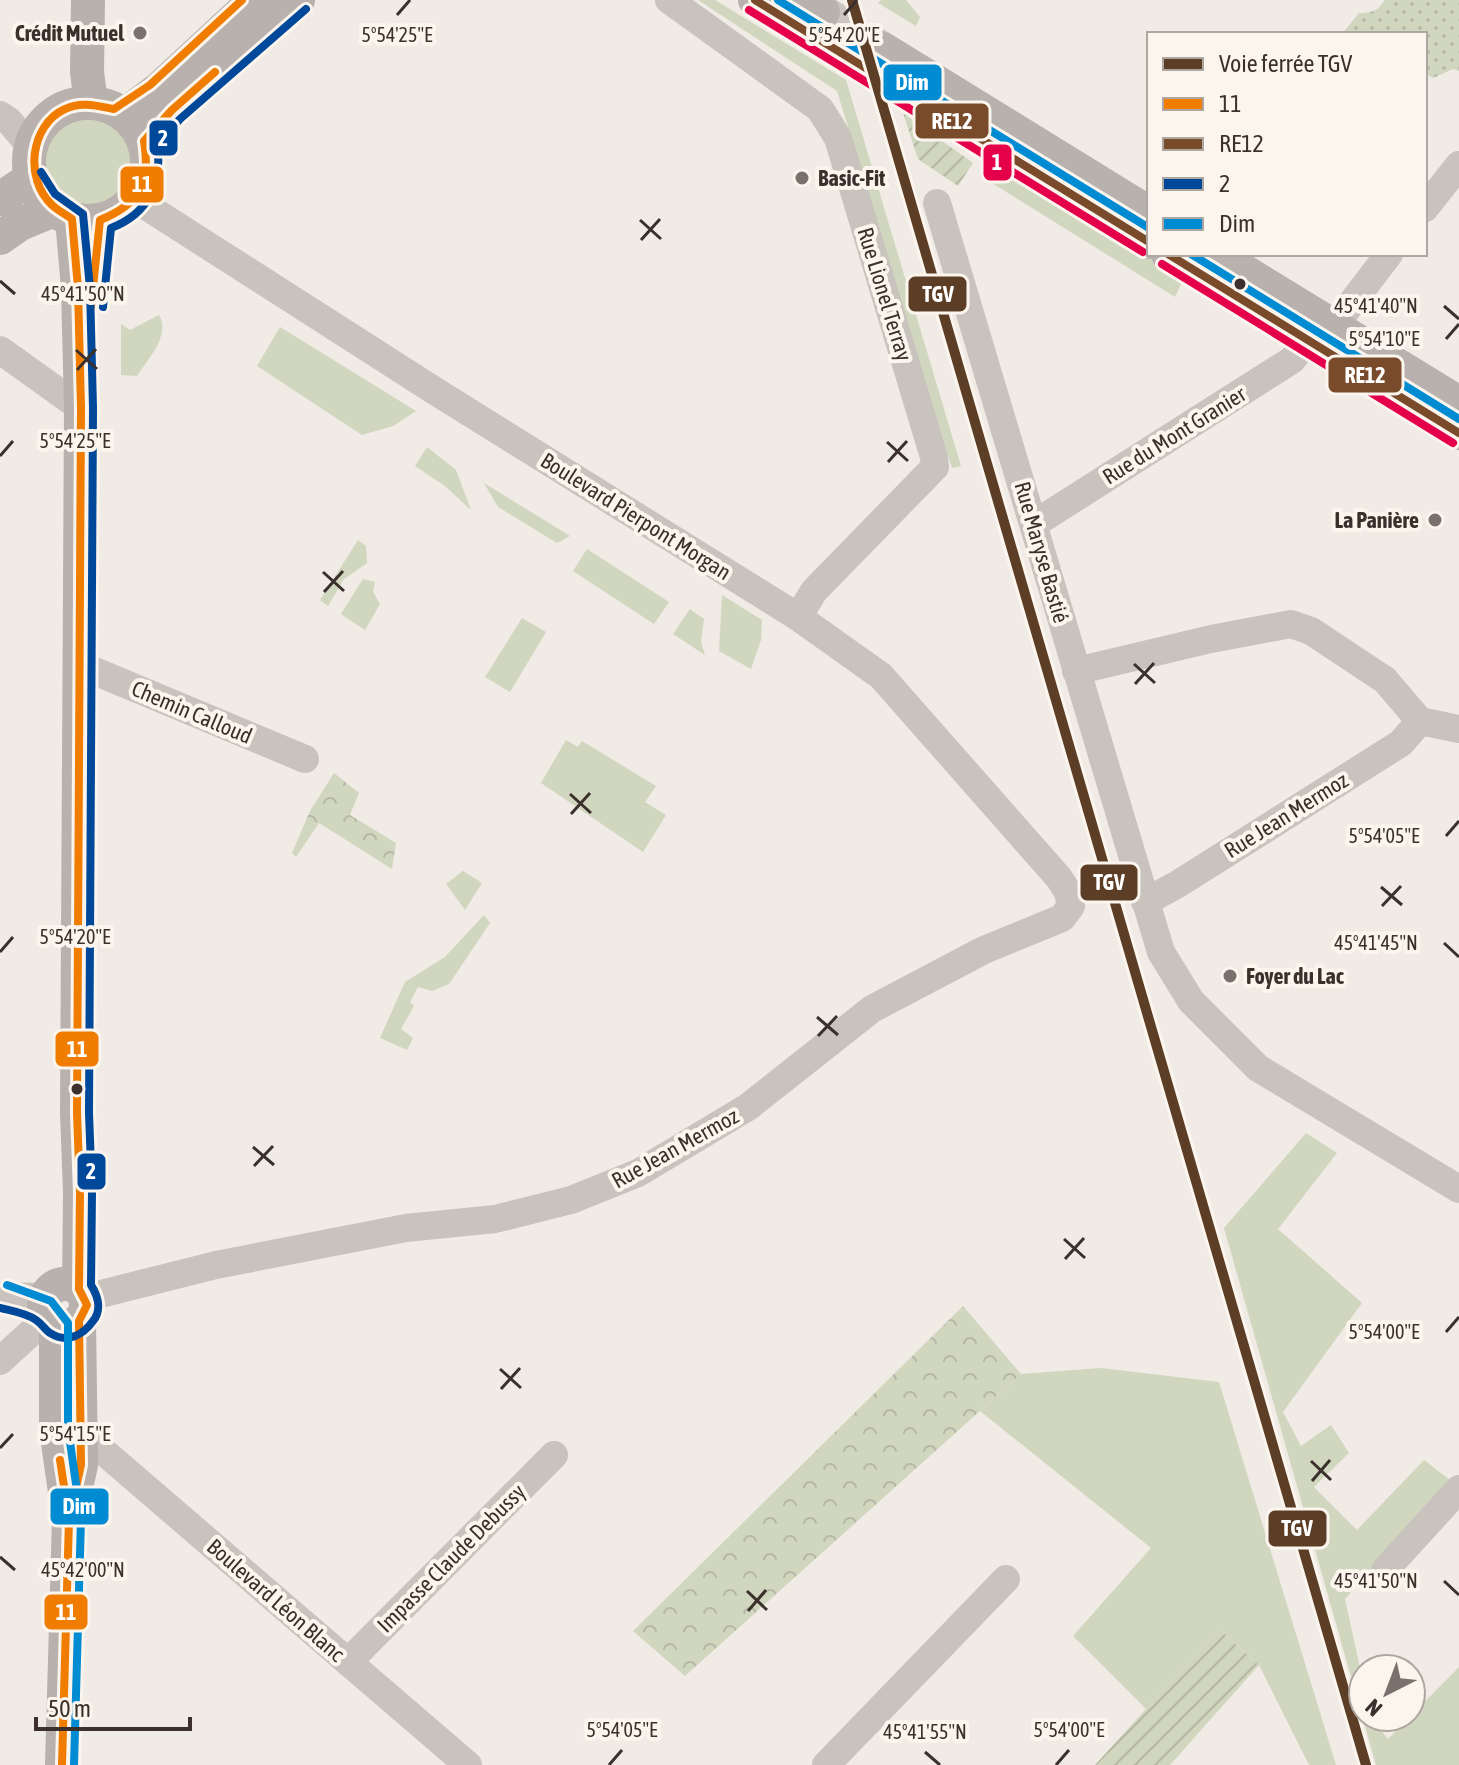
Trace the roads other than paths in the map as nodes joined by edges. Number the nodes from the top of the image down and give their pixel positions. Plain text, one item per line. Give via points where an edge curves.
1 (242, 0) edge
2 (255, 0) edge
3 (298, 0) edge
4 (669, 0) edge
5 (755, 0) edge
6 (88, 12) edge
7 (835, 47) tunnel mouth
8 (109, 115) junction
9 (1459, 165) edge
10 (43, 171) edge
11 (0, 199) edge
12 (135, 199) junction
13 (937, 203) dead end
14 (1427, 205) edge
15 (1147, 212) edge
16 (0, 228) edge
17 (0, 238) edge
18 (1147, 241) edge
19 (1172, 256) edge
20 (1219, 256) edge
21 (1387, 256) edge
22 (1321, 333) junction
23 (0, 350) edge
24 (1459, 403) edge
25 (81, 408) junction
26 (1459, 433) edge
27 (1034, 524) junction
28 (798, 617) junction
29 (80, 665) junction
30 (1076, 671) junction
31 (1420, 721) junction
32 (1459, 729) edge
33 (305, 759) dead end
34 (1145, 902) junction
35 (1071, 906) joint
36 (1459, 1189) edge
37 (2, 1296) edge
38 (62, 1305) junction
39 (0, 1361) edge
40 (68, 1436) junction
41 (554, 1455) dead end
42 (1459, 1489) edge
43 (1385, 1570) dead end
44 (1006, 1579) dead end
45 (348, 1662) junction
46 (62, 1765) edge
47 (468, 1765) edge
48 (826, 1765) edge

1 - 8 main road via 150,85
2 - 8 main road via 156,91
3 - 8 main road via 172,110
4 - 28 street, Rue Lionel Terray via 820,109 838,138 934,457 935,467 814,591
5 - 7 main road
6 - 8 main road
8 - 10 main road via 49,118
8 - 12 main road via 148,158
9 - 14 street
10 - 11 main road
10 - 12 main road via 116,215
10 - 16 main road
10 - 17 main road via 20,224
10 - 25 main road
12 - 28 street, Boulevard Pierpont Morgan
13 - 27 street, Rue Maryse Bastié
15 - 18 main road via 885,65
19 - 22 main road
20 - 22 main road
21 - 22 street, Rue du Mont Granier
22 - 24 main road
22 - 26 main road
22 - 27 street, Rue du Mont Granier via 1292,360
23 - 25 street
25 - 29 main road
27 - 30 street, Rue Maryse Bastié
28 - 35 street, Boulevard Pierpont Morgan via 881,676 1059,878
29 - 33 street, Chemin Calloud
29 - 38 main road via 80,1192
30 - 31 street via 1291,624 1311,631 1385,680
30 - 34 street, Rue Maryse Bastié
31 - 32 street
31 - 34 street, Rue Jean Mermoz via 1401,743
34 - 36 street via 1161,952 1191,1001 1258,1068
35 - 38 street, Rue Jean Mermoz via 1062,918 984,950 872,1009 748,1107 638,1173 571,1200 495,1219 406,1228 230,1262
37 - 38 street, Rue Jean Mermoz
38 - 39 street
38 - 40 main road
40 - 45 street, Boulevard Léon Blanc via 96,1445
40 - 46 main road
41 - 45 street, Impasse Claude Debussy
42 - 43 street
44 - 48 street
45 - 47 street, Boulevard Léon Blanc

